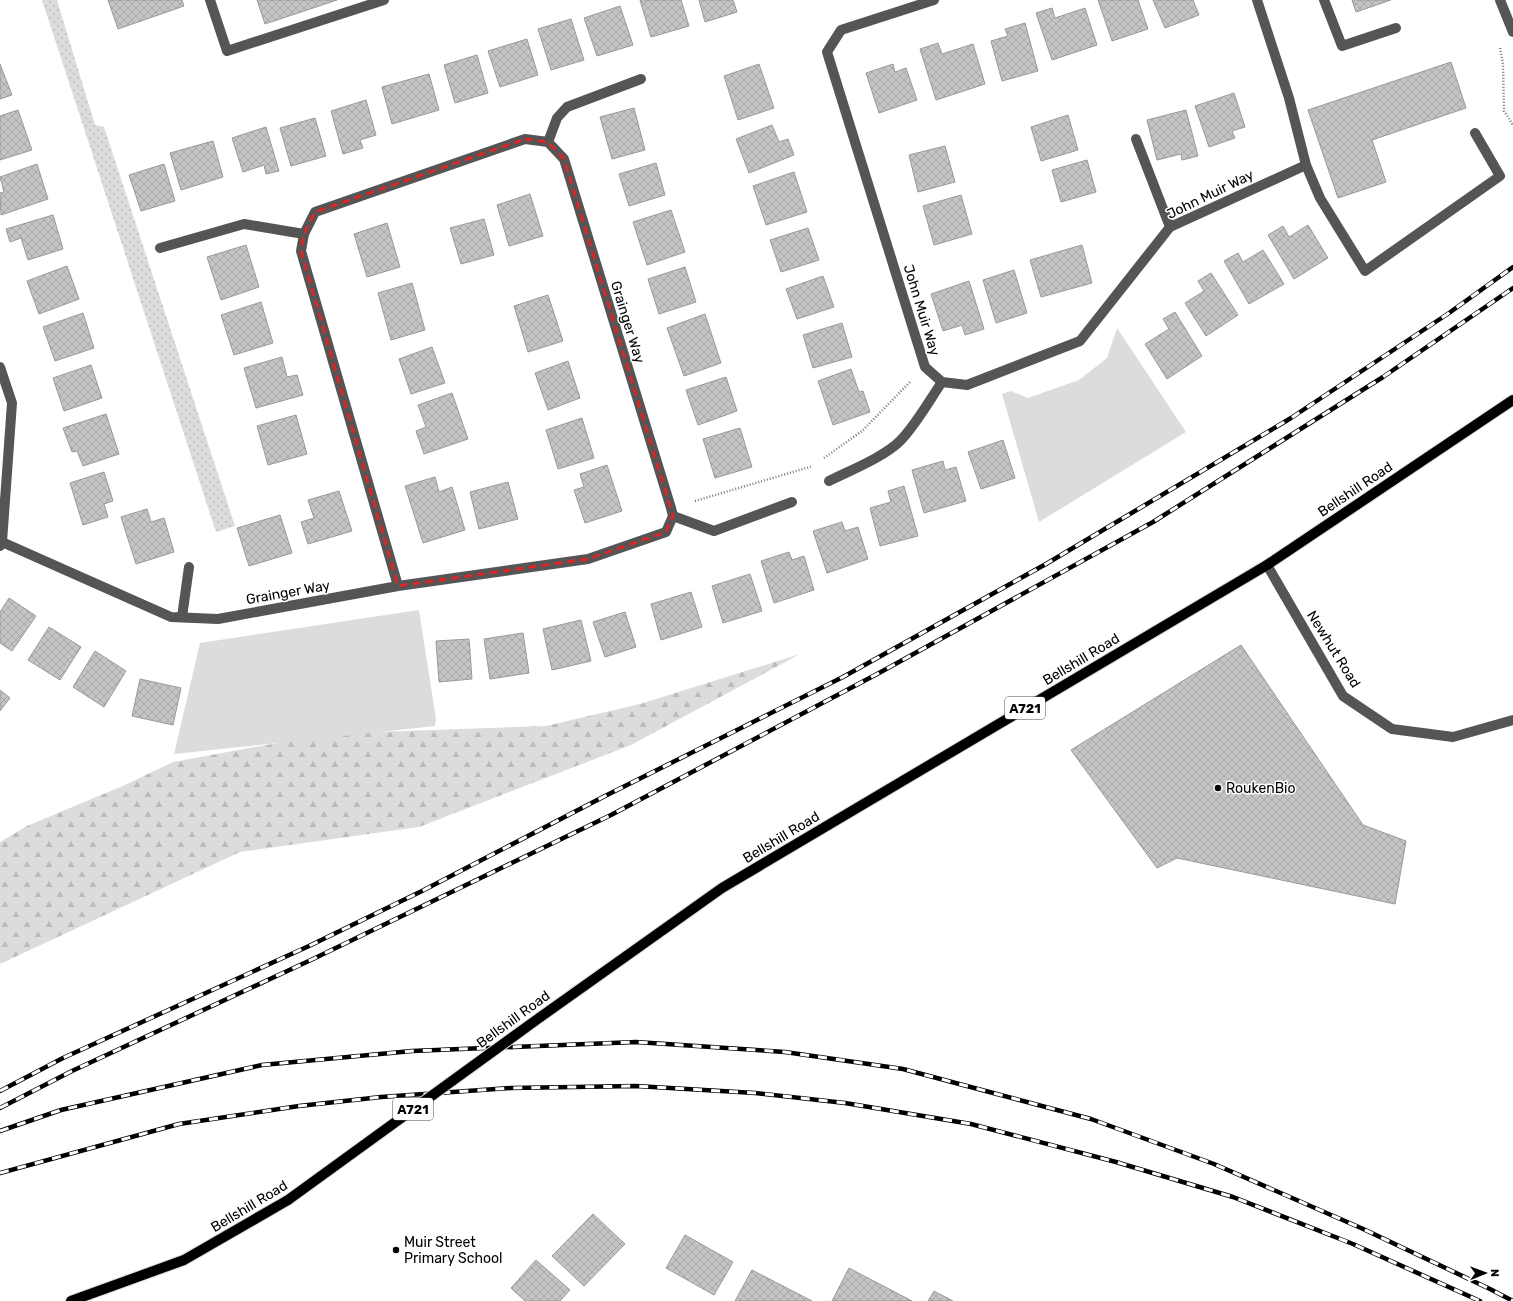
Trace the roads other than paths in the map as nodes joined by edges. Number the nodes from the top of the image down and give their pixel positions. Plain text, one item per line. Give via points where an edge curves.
1 (210, 0) edge
2 (384, 0) edge
3 (934, 0) edge
4 (1257, 0) edge
5 (1324, 0) edge
6 (1500, 0) edge
7 (1396, 28) dead end
8 (1513, 32) edge
9 (641, 79) dead end
10 (1475, 133) dead end
11 (1136, 138) dead end
12 (548, 142) junction
13 (1306, 165) junction
14 (1170, 227) junction
15 (304, 234) junction
16 (160, 248) dead end
17 (0, 367) edge
18 (942, 382) junction
19 (1513, 400) edge
20 (829, 481) dead end
21 (792, 502) dead end
22 (672, 512) junction
23 (1, 544) edge
24 (1267, 565) junction
25 (189, 567) dead end
26 (398, 586) junction
27 (182, 617) junction
28 (1513, 720) edge
29 (71, 1301) edge

1 - 2 street via 227,51
3 - 18 street, John Muir Way via 841,30 827,52 925,367
4 - 13 street via 1289,98
5 - 7 street via 1342,46
6 - 8 street
9 - 12 street via 567,107 557,118
10 - 13 street via 1500,176 1365,271 1320,198
11 - 14 street
12 - 15 street via 525,139 315,212
12 - 22 street, Grainger Way via 564,159
13 - 14 street, John Muir Way
14 - 18 street, John Muir Way via 1080,341 967,385
15 - 16 street via 244,224
15 - 26 street via 301,251
17 - 23 street via 12,403
18 - 20 street via 900,441 886,452
19 - 24 main road, Bellshill Road / A721
21 - 22 street via 714,531
22 - 26 street, Grainger Way via 666,532 588,559
23 - 27 street, Grainger Way via 171,617
24 - 28 street, Newhut Road via 1343,696 1392,729 1453,737
24 - 29 main road, Bellshill Road / A721, bridge via 722,888 288,1200 184,1260
25 - 27 street
26 - 27 street, Grainger Way via 218,619

